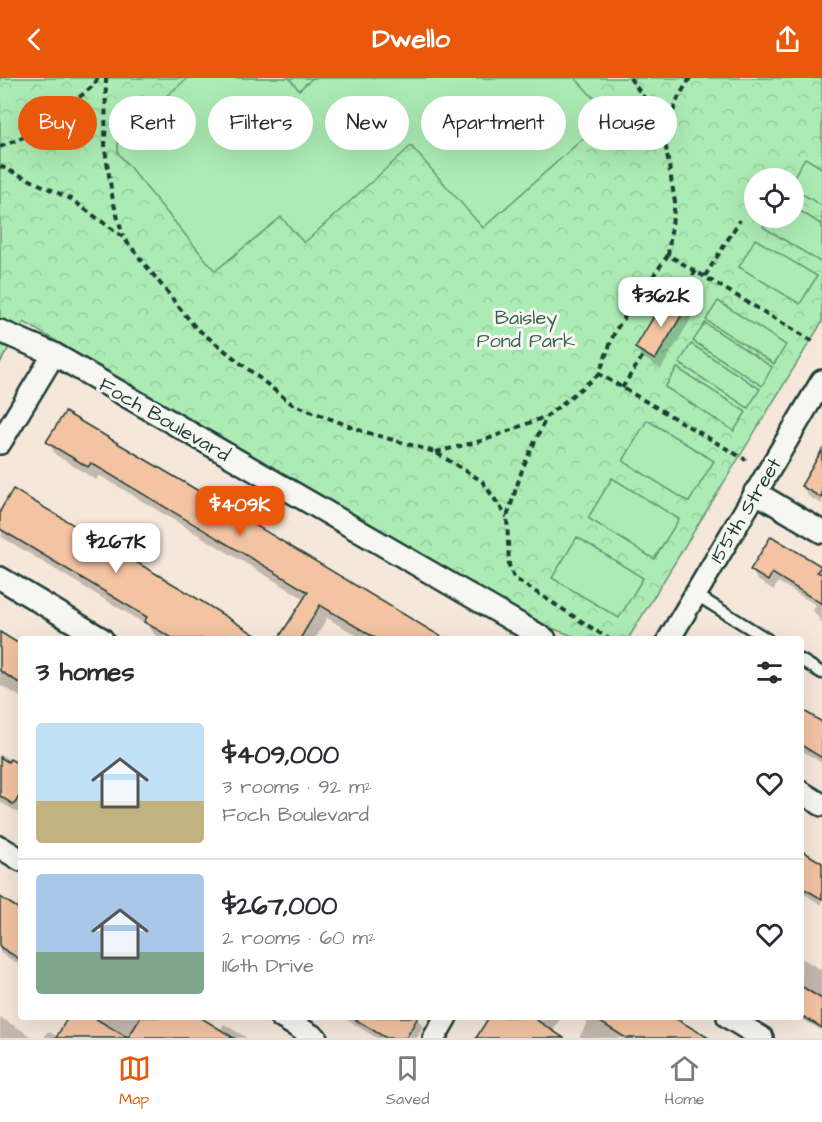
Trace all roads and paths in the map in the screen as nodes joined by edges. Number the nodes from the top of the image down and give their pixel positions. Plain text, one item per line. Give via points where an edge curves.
1 (98, 78) edge
2 (106, 78) edge
3 (630, 78) edge
4 (690, 78) edge
5 (643, 96) edge
6 (677, 101) edge
7 (0, 147) edge
8 (666, 150) edge
9 (0, 166) edge
10 (740, 220) dead end
11 (123, 237) junction
12 (668, 255) junction
13 (696, 271) junction
14 (705, 276) junction
15 (674, 301) dead end
16 (0, 331) edge
17 (816, 343) dead end
18 (54, 354) junction
19 (644, 354) dead end
20 (599, 374) junction
21 (822, 381) edge
22 (622, 388) junction
23 (816, 405) edge
24 (547, 416) junction
25 (0, 443) edge
26 (435, 452) junction
27 (746, 460) dead end
28 (755, 492) junction
29 (507, 517) junction
30 (822, 532) edge
31 (0, 578) edge
32 (695, 594) junction
33 (97, 636) edge
34 (539, 636) edge
35 (604, 636) edge
36 (671, 636) edge
37 (762, 636) edge
38 (804, 662) edge
39 (822, 673) edge
40 (804, 794) edge
41 (822, 805) edge
42 (0, 848) edge
43 (18, 858) edge
44 (286, 1020) edge
45 (444, 1020) edge
46 (733, 1020) edge
47 (316, 1038) edge
48 (434, 1038) edge
49 (762, 1038) edge

1 - 7 path via 40,129
2 - 11 path via 105,149
3 - 5 path
4 - 6 path
8 - 12 path via 675,202
9 - 11 path via 71,199
10 - 14 path
11 - 26 path via 195,327 292,404 362,431
12 - 13 path
12 - 20 path via 615,332
13 - 14 path
13 - 15 path
14 - 17 path
16 - 18 street, Foch Boulevard
18 - 25 street
18 - 34 street, Foch Boulevard
19 - 22 path
20 - 22 path
20 - 24 path
21 - 23 street, 155th Street
22 - 27 path
23 - 28 street, 155th Street
24 - 26 path via 485,440
24 - 29 path via 523,467
26 - 29 path via 482,482
28 - 30 street
28 - 32 street, 155th Street
29 - 35 path via 509,565 514,578
31 - 33 street
32 - 36 street, 155th Street
32 - 37 lane
38 - 39 lane
40 - 41 street
42 - 43 street
44 - 47 street
45 - 48 street
46 - 49 street

